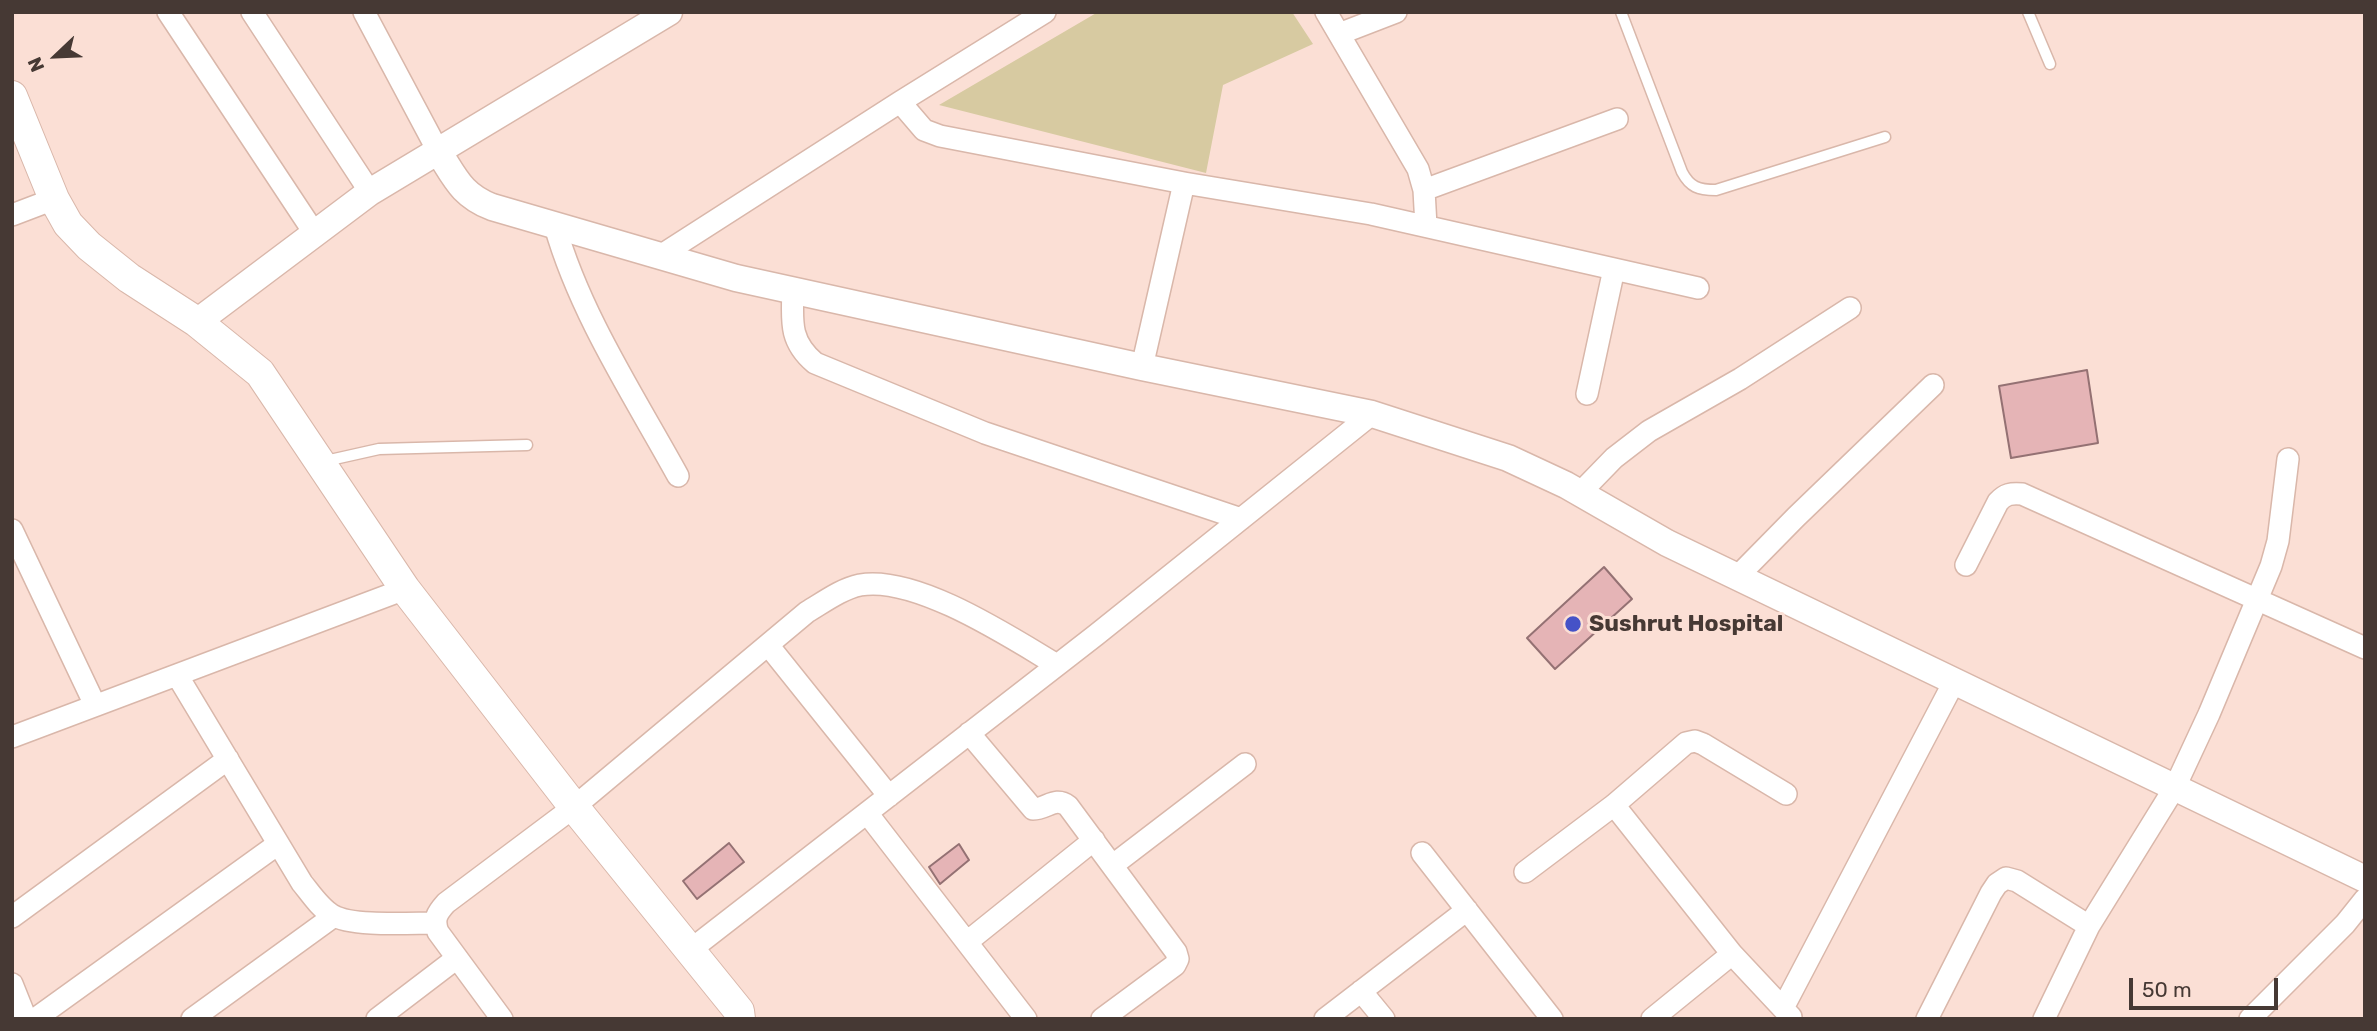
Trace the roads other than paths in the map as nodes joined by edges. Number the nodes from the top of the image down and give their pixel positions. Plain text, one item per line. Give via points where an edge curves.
1 (168, 12) edge
2 (252, 12) edge
3 (364, 12) edge
4 (669, 12) edge
5 (1045, 12) edge
6 (1326, 12) edge
7 (1396, 12) edge
8 (1621, 12) edge
9 (2028, 12) edge
10 (1339, 34) junction
11 (2050, 64) dead end
12 (12, 96) edge
13 (900, 102) junction
14 (1617, 120) dead end
15 (1885, 137) dead end
16 (438, 151) junction
17 (1184, 184) junction
18 (1424, 190) junction
19 (370, 192) junction
20 (54, 199) junction
21 (12, 215) edge
22 (555, 226) junction
23 (1426, 226) junction
24 (315, 234) junction
25 (660, 256) junction
26 (1614, 269) junction
27 (1698, 288) dead end
28 (793, 290) junction
29 (1850, 308) dead end
30 (197, 322) junction
31 (1142, 367) junction
32 (1933, 385) dead end
33 (1587, 394) dead end
34 (1372, 414) junction
35 (527, 445) dead end
36 (2288, 459) dead end
37 (320, 462) junction
38 (678, 476) dead end
39 (1580, 493) junction
40 (1241, 519) junction
41 (12, 530) edge
42 (1966, 565) dead end
43 (1738, 576) junction
44 (405, 589) junction
45 (2256, 598) junction
46 (768, 645) junction
47 (2365, 648) edge
48 (1057, 666) junction
49 (177, 675) junction
50 (1955, 681) junction
51 (95, 705) junction
52 (969, 733) junction
53 (12, 737) edge
54 (228, 759) junction
55 (1245, 764) dead end
56 (2175, 787) junction
57 (1786, 794) dead end
58 (889, 796) junction
59 (1614, 805) junction
60 (574, 807) junction
61 (867, 813) junction
62 (1094, 840) junction
63 (278, 844) junction
64 (1422, 853) dead end
65 (1113, 864) junction
66 (1525, 872) dead end
67 (2365, 878) edge
68 (2365, 899) edge
69 (1467, 910) junction
70 (334, 916) junction
71 (12, 917) edge
72 (435, 923) junction
73 (2089, 926) junction
74 (967, 942) junction
75 (689, 951) junction
76 (1732, 954) junction
77 (457, 958) junction
78 (12, 984) edge
79 (1361, 991) junction
80 (1787, 1013) edge
81 (746, 1016) edge
82 (498, 1017) edge
83 (26, 1019) edge
84 (35, 1019) edge
85 (192, 1019) edge
86 (377, 1019) edge
87 (1026, 1019) edge
88 (1102, 1019) edge
89 (1325, 1019) edge
90 (1384, 1019) edge
91 (1552, 1019) edge
92 (1652, 1019) edge
93 (1927, 1019) edge
94 (2044, 1019) edge
95 (2250, 1019) edge

1 - 24 street
2 - 19 street
3 - 16 street
4 - 16 street
5 - 13 street
6 - 10 street
7 - 10 street
8 - 15 lane via 1689,184 1716,190
9 - 11 lane
10 - 18 street via 1418,169
12 - 20 main road
13 - 17 street via 924,130 940,136
13 - 25 street
14 - 18 street
16 - 19 street
16 - 22 street via 462,189 476,201
17 - 23 street
17 - 31 street
18 - 23 street
19 - 24 street
20 - 21 street
20 - 30 main road via 68,224 89,246
22 - 25 street
22 - 38 street via 579,292
23 - 26 street
24 - 30 street
25 - 28 street
26 - 27 street
26 - 33 street
28 - 31 street
28 - 40 street via 795,339 815,363 985,433
29 - 39 street via 1649,431
30 - 37 main road via 260,373
31 - 34 street
32 - 43 street
34 - 39 street via 1508,458
34 - 40 street
35 - 37 lane via 379,449
36 - 45 street via 2278,541
37 - 44 main road
39 - 43 street via 1667,543
40 - 48 street
41 - 51 street
42 - 45 street via 1998,502 2011,493 2034,499
43 - 50 street
44 - 49 street
44 - 60 main road
45 - 47 street
45 - 56 street
46 - 48 street via 833,596 860,585 887,584 986,623
46 - 58 street
46 - 60 street
48 - 52 street
49 - 51 street
49 - 54 street
50 - 56 street
50 - 80 street
51 - 53 street
52 - 58 street
52 - 62 street via 1033,809 1062,802
54 - 63 street
54 - 71 street
55 - 65 street
56 - 67 street
56 - 73 street
57 - 59 street via 1695,741 1677,750
58 - 61 street
59 - 66 street
59 - 76 street
60 - 72 street via 446,903
60 - 75 main road
61 - 74 street
61 - 75 street
62 - 65 street
62 - 74 street
63 - 70 street via 302,883
63 - 84 street
64 - 69 street
65 - 88 street via 1178,959
68 - 95 street
69 - 79 street
69 - 91 street
70 - 72 street via 359,922
70 - 85 street
72 - 77 street
73 - 93 street via 2006,878 1990,893
73 - 94 street
74 - 87 street
75 - 81 main road
76 - 80 street
76 - 92 street
77 - 82 street
77 - 86 street
78 - 83 street
79 - 89 street
79 - 90 street

